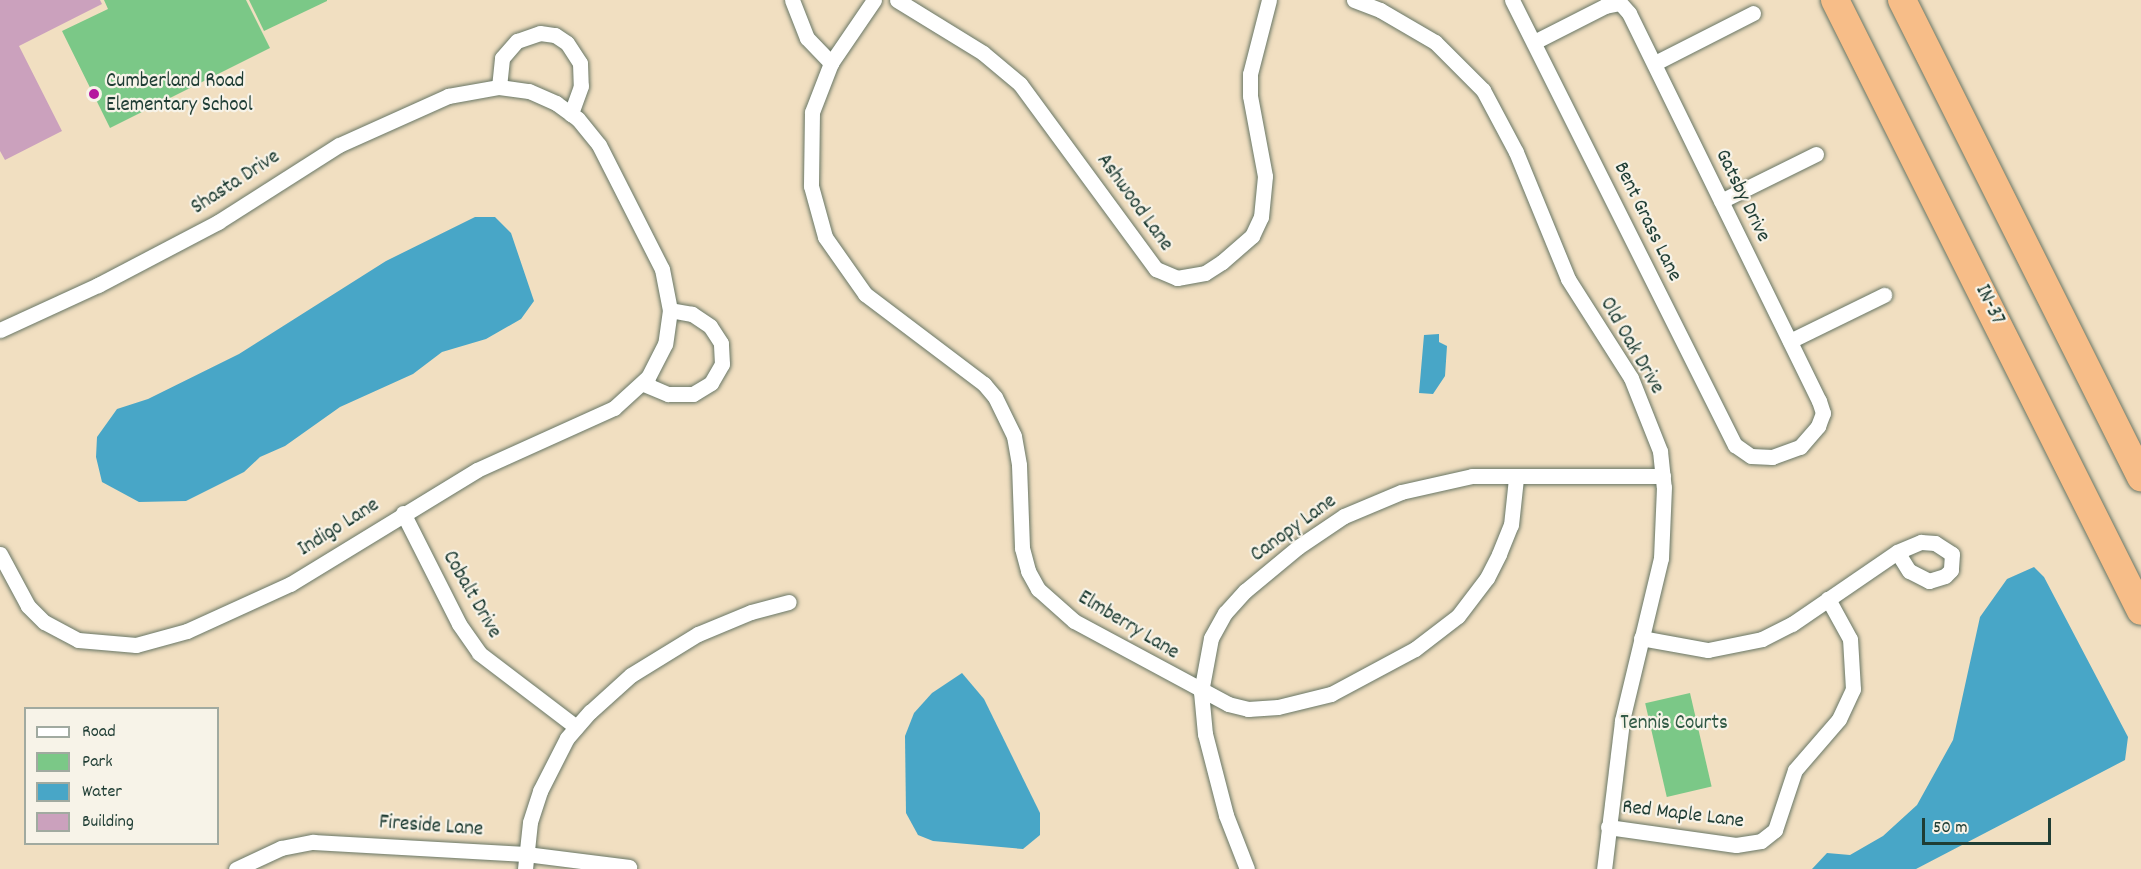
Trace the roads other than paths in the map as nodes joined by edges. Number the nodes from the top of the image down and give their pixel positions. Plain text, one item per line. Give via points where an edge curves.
1 (792, 0) edge
2 (874, 0) edge
3 (897, 0) edge
4 (1269, 0) edge
5 (1354, 0) edge
6 (1512, 0) edge
7 (1835, 0) edge
8 (1902, 0) edge
9 (1753, 13) dead end
10 (1534, 42) junction
11 (831, 63) junction
12 (1655, 63) junction
13 (499, 87) junction
14 (571, 114) junction
15 (1816, 154) dead end
16 (1721, 201) junction
17 (1884, 295) dead end
18 (670, 310) junction
19 (0, 330) edge
20 (1790, 341) junction
21 (644, 384) junction
22 (1751, 456) joint
23 (1663, 476) junction
24 (2141, 477) edge
25 (1516, 478) junction
26 (403, 513) junction
27 (1897, 552) dead end
28 (0, 554) edge
29 (1828, 598) junction
30 (789, 602) dead end
31 (2141, 611) edge
32 (1641, 638) junction
33 (1201, 692) junction
34 (576, 727) junction
35 (1608, 826) junction
36 (526, 862) edge
37 (629, 867) dead end
38 (236, 869) edge
39 (1247, 869) edge
40 (1604, 869) edge

1 - 11 street via 807,38
2 - 11 street
3 - 4 street, Ashwood Lane via 983,53 1020,84 1156,268 1177,278 1205,273 1222,262 1252,236 1261,217 1265,176 1250,96 1250,74
5 - 23 street, Old Oak Drive via 1380,10 1435,42 1483,90 1516,152 1568,279 1631,378 1660,451
6 - 10 street, Bent Grass Lane
7 - 31 highway, IN-37
8 - 24 highway
9 - 12 street
10 - 12 street, Gatsby Drive via 1605,6 1620,3
10 - 22 street, Bent Grass Lane via 1735,445
11 - 33 street, Elmberry Lane via 812,112 809,150 811,186 825,237 841,265 865,294 984,384 1006,414 1019,465 1022,548 1038,589 1074,621
12 - 16 street, Gatsby Drive
13 - 14 street, Shasta Drive via 542,96
13 - 14 street via 502,58 516,41 534,34 555,35 567,43 580,63 581,86
13 - 19 street, Shasta Drive via 448,96 339,145 218,222 98,285
14 - 18 street, Shasta Drive via 599,146 662,269
15 - 16 street
16 - 20 street, Gatsby Drive
17 - 20 street
18 - 21 street, Indigo Lane via 665,344
18 - 21 street via 692,315 710,326 721,343 722,363 711,383 693,394 668,394
20 - 22 street, Gatsby Drive via 1823,413 1818,426 1800,447 1772,457
21 - 26 street, Indigo Lane via 602,415 477,470
23 - 25 street, Canopy Lane
23 - 32 street, Old Oak Drive via 1660,558
25 - 33 street, Canopy Lane via 1472,476 1401,492 1344,516 1298,547 1225,613 1211,638
25 - 33 street, Elmberry Lane via 1511,525 1487,578 1458,616 1437,634 1340,689 1301,703 1248,709
26 - 28 street, Indigo Lane via 251,603 187,631 136,645 78,640 44,622 28,606
26 - 34 street, Cobalt Drive via 459,624 478,653
27 - 29 street
29 - 32 street via 1792,624 1737,646 1681,648
29 - 35 street, Red Maple Lane via 1850,639 1853,688 1839,719 1795,770 1775,831 1761,841 1736,845
30 - 34 street via 722,623 670,650 609,693
32 - 35 street, Old Oak Drive via 1622,721
33 - 39 street, Canopy Lane via 1205,734 1226,815
34 - 36 street via 540,791
35 - 40 street, Old Oak Drive
36 - 37 street, Fireside Lane
36 - 38 street, Fireside Lane via 313,842 281,848

